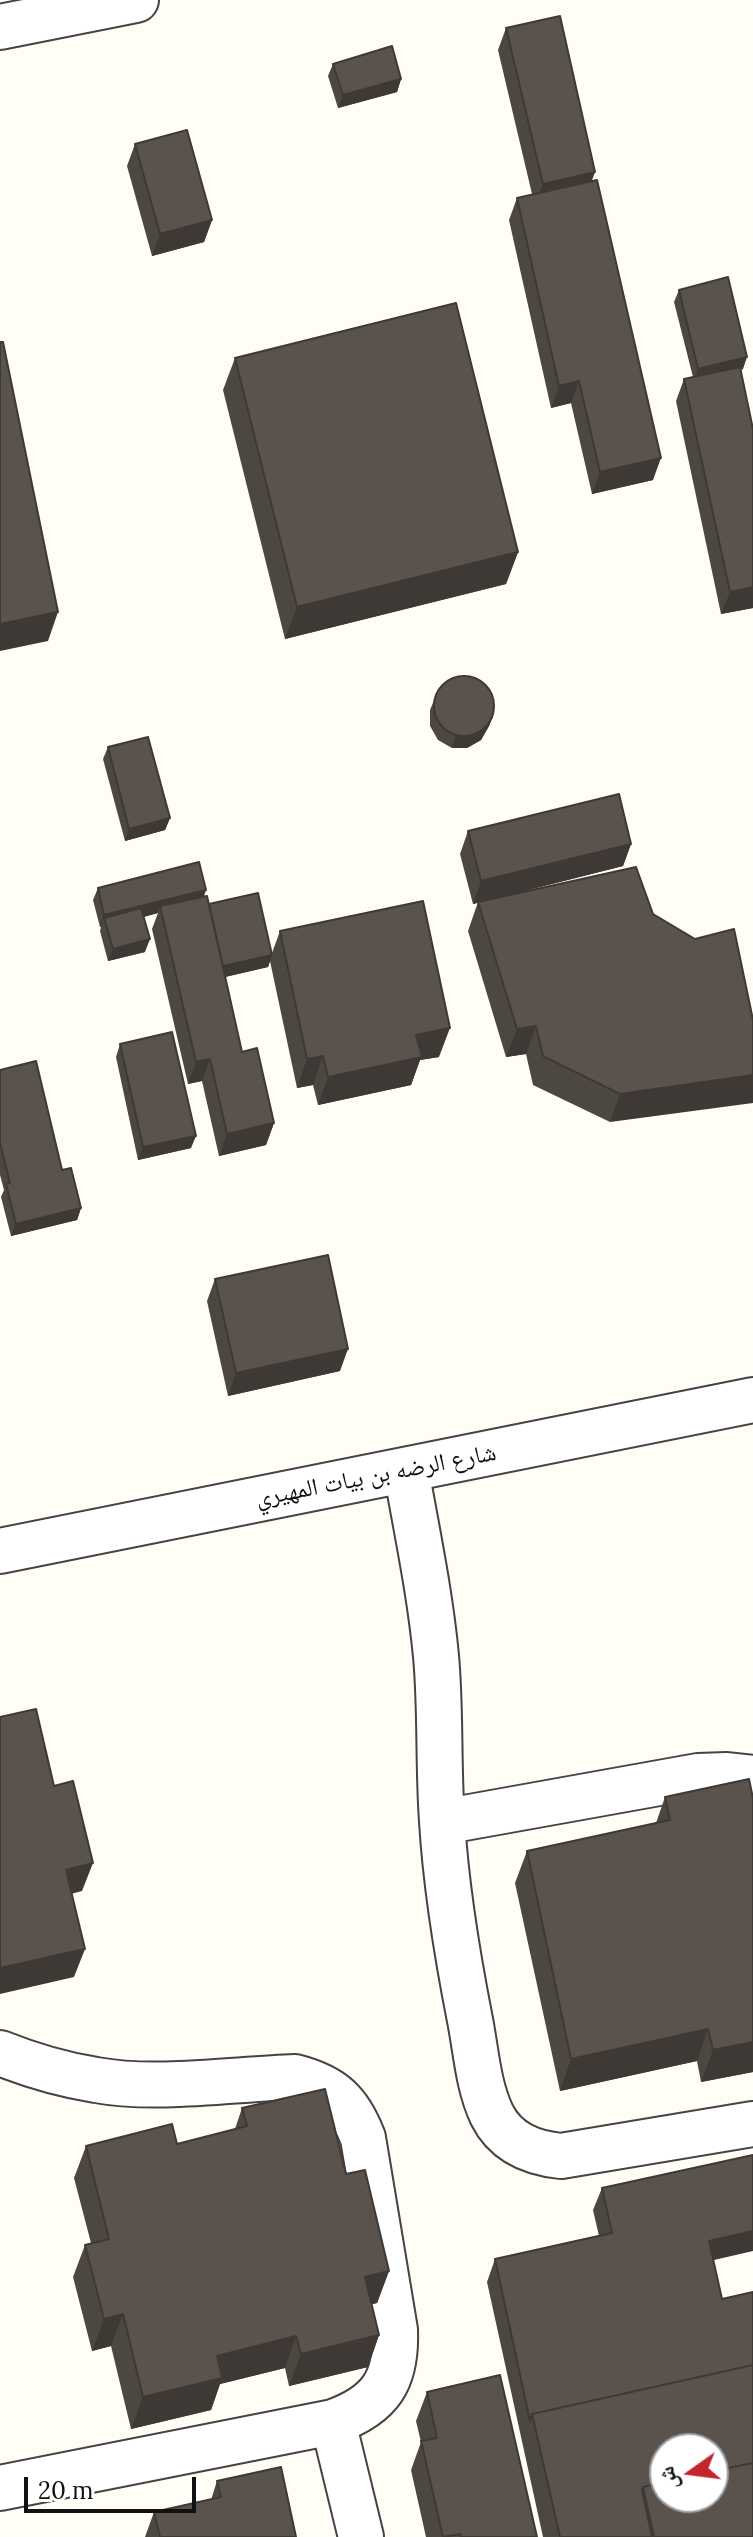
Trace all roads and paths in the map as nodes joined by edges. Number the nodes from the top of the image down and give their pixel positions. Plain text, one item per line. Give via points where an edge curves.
1 (136, 0) edge
2 (0, 27) edge
3 (753, 1400) edge
4 (406, 1470) junction
5 (0, 1551) edge
6 (753, 1778) edge
7 (442, 1822) junction
8 (0, 2053) edge
9 (753, 2124) edge
10 (333, 2422) junction
11 (0, 2488) edge
12 (361, 2537) edge

1 - 2 street
3 - 4 street, شارع الرضه بن بيات المهيري
4 - 5 street, شارع الرضه بن بيات المهيري
4 - 7 street via 436,1657
6 - 7 street via 698,1776
7 - 9 street via 462,1977 485,2095 503,2132 518,2145 561,2156
8 - 10 street via 98,2081 148,2084 295,2077 319,2083 339,2097 363,2138 396,2355 375,2398 357,2414
10 - 11 street
10 - 12 street

